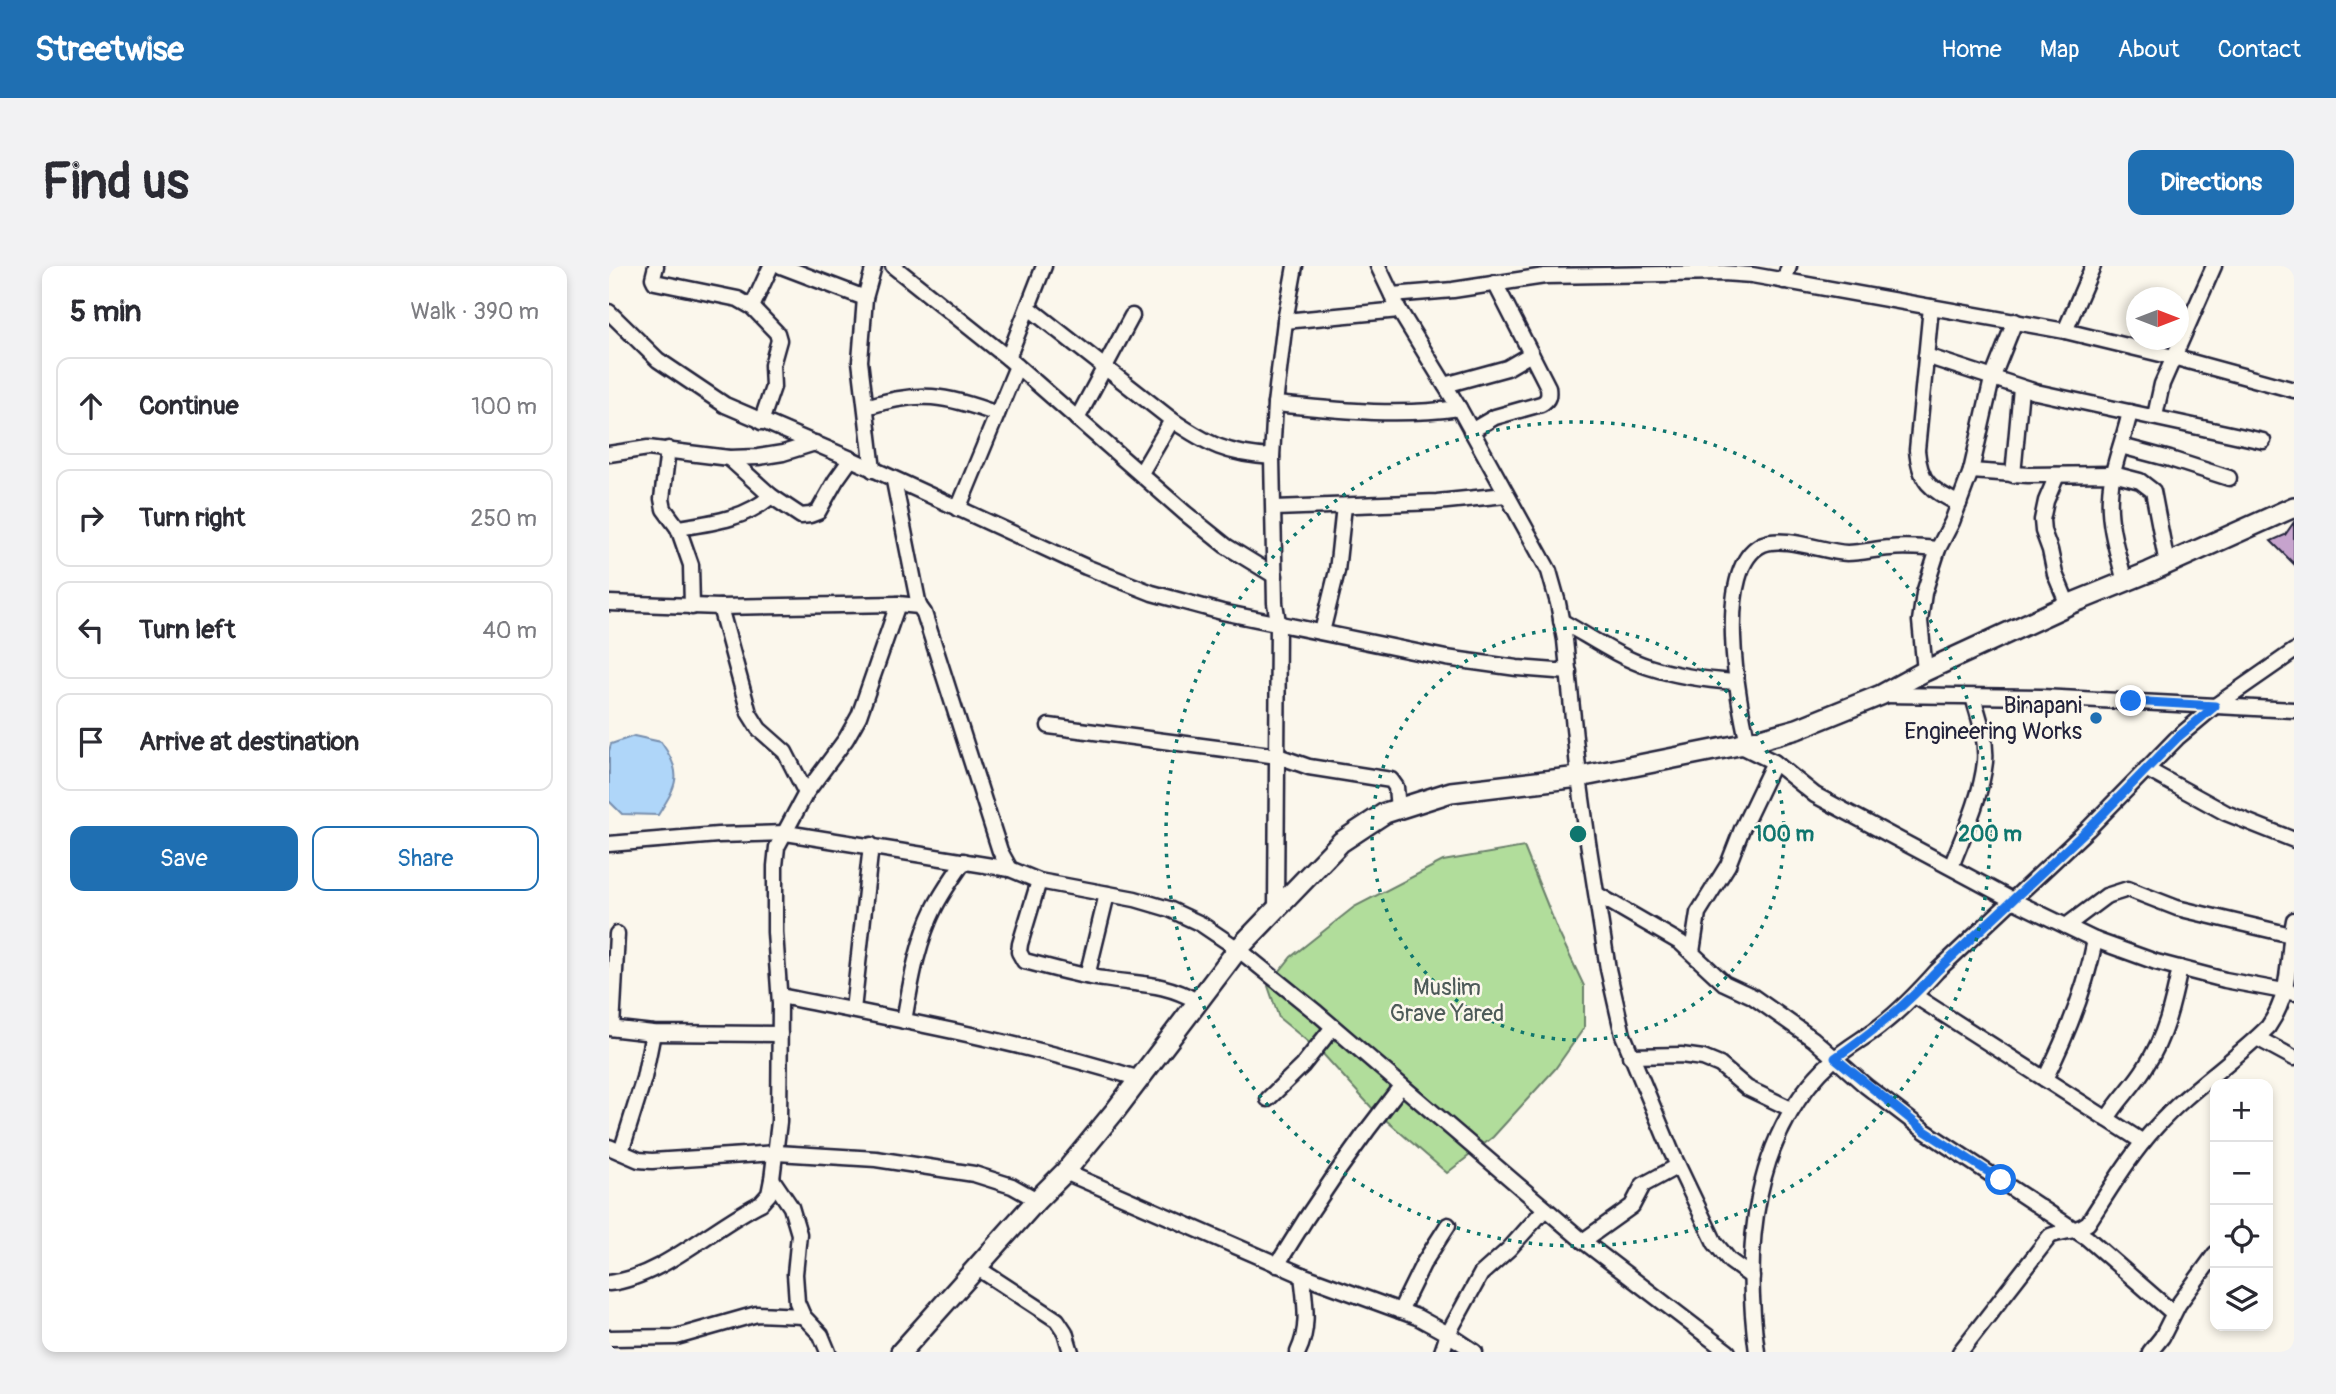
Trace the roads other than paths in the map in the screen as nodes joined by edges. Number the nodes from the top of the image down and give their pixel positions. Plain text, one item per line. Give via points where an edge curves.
1 (656, 266) edge
2 (771, 266) edge
3 (781, 266) edge
4 (874, 266) edge
5 (1044, 266) edge
6 (1295, 266) edge
7 (1378, 266) edge
8 (1789, 266) edge
9 (2093, 266) edge
10 (2214, 266) edge
11 (895, 267) edge
12 (1633, 270) edge
13 (1700, 270) edge
14 (1545, 271) edge
15 (1784, 281) junction
16 (1495, 283) junction
17 (1392, 295) junction
18 (865, 298) junction
19 (752, 307) junction
20 (1028, 307) junction
21 (1931, 307) junction
22 (1399, 310) junction
23 (609, 312) edge
24 (1132, 316) dead end
25 (1285, 321) junction
26 (2015, 321) junction
27 (2065, 331) junction
28 (1531, 354) junction
29 (1926, 356) junction
30 (2173, 357) junction
31 (1013, 362) junction
32 (1106, 368) junction
33 (1992, 379) junction
34 (2292, 384) edge
35 (1445, 385) junction
36 (2021, 388) junction
37 (1275, 404) junction
38 (866, 407) junction
39 (1459, 408) junction
40 (2130, 412) junction
41 (997, 414) junction
42 (2155, 416) junction
43 (1077, 419) junction
44 (1172, 420) junction
45 (761, 422) junction
46 (1471, 430) junction
47 (2263, 441) dead end
48 (815, 443) junction
49 (2121, 446) junction
50 (668, 449) junction
51 (609, 454) edge
52 (1272, 457) junction
53 (729, 458) junction
54 (851, 459) junction
55 (873, 470) junction
56 (1971, 471) junction
57 (1141, 473) junction
58 (2013, 474) junction
59 (2113, 474) junction
60 (2057, 475) junction
61 (2229, 478) dead end
62 (894, 481) junction
63 (1506, 495) junction
64 (771, 496) junction
65 (1959, 504) junction
66 (1344, 506) junction
67 (2294, 507) edge
68 (1275, 508) junction
69 (958, 509) junction
70 (678, 528) junction
71 (1938, 549) junction
72 (2167, 564) junction
73 (1275, 576) junction
74 (2125, 582) junction
75 (609, 603) edge
76 (898, 604) junction
77 (919, 606) junction
78 (2068, 606) junction
79 (692, 607) junction
80 (720, 607) junction
81 (1561, 621) junction
82 (1278, 622) junction
83 (1322, 632) junction
84 (2294, 651) edge
85 (1925, 671) junction
86 (1569, 672) junction
87 (1735, 682) junction
88 (1881, 695) junction
89 (1973, 697) junction
90 (2215, 706) junction
91 (2294, 709) edge
92 (1049, 726) dead end
93 (1744, 744) junction
94 (1278, 755) junction
95 (1774, 762) junction
96 (2146, 769) junction
97 (1579, 777) junction
98 (806, 793) junction
99 (1398, 809) junction
100 (786, 832) junction
101 (2294, 840) edge
102 (609, 844) edge
103 (871, 845) junction
104 (964, 861) junction
105 (1951, 867) junction
106 (1010, 869) junction
107 (1039, 881) junction
108 (1107, 894) junction
109 (1598, 895) junction
110 (2012, 900) junction
111 (1276, 908) junction
112 (2294, 920) edge
113 (2066, 926) junction
114 (617, 934) dead end
115 (2291, 935) junction
116 (2095, 940) junction
117 (1238, 949) junction
118 (1692, 952) junction
119 (2181, 968) junction
120 (1087, 976) junction
121 (2290, 992) edge
122 (780, 996) junction
123 (1915, 996) junction
124 (1197, 1001) junction
125 (853, 1010) junction
126 (904, 1021) junction
127 (1333, 1027) junction
128 (610, 1028) edge
129 (653, 1033) junction
130 (780, 1034) junction
131 (2257, 1038) junction
132 (1630, 1056) junction
133 (1835, 1058) junction
134 (2294, 1058) edge
135 (1140, 1079) junction
136 (2045, 1079) junction
137 (1401, 1086) junction
138 (1268, 1099) dead end
139 (1791, 1109) junction
140 (2107, 1119) junction
141 (2143, 1142) junction
142 (615, 1150) edge
143 (777, 1153) junction
144 (1678, 1166) junction
145 (1065, 1172) junction
146 (772, 1179) junction
147 (1037, 1200) junction
148 (1545, 1209) junction
149 (1448, 1225) dead end
150 (2077, 1231) junction
151 (1583, 1241) junction
152 (2210, 1261) edge
153 (1277, 1265) junction
154 (976, 1267) junction
155 (1302, 1275) junction
156 (1752, 1277) junction
157 (609, 1283) edge
158 (1400, 1311) junction
159 (2173, 1313) junction
160 (803, 1316) junction
161 (1448, 1334) junction
162 (609, 1338) edge
163 (828, 1352) edge
164 (901, 1352) edge
165 (1071, 1352) edge
166 (1298, 1352) edge
167 (1442, 1352) edge
168 (1475, 1352) edge
169 (1728, 1352) edge
170 (1757, 1352) edge
171 (1960, 1352) edge
172 (2150, 1352) edge

1 - 19 street via 653,278 659,284 715,293
2 - 19 street
3 - 18 street
4 - 18 street
5 - 20 street
6 - 25 street
7 - 17 street
8 - 15 street
9 - 27 street
10 - 30 street
11 - 31 street
12 - 13 street
12 - 14 street
13 - 15 street
14 - 16 street
15 - 21 street
16 - 17 street
16 - 28 street
17 - 22 street
18 - 38 street via 860,361
19 - 45 street via 779,340 771,397
20 - 31 street
20 - 32 street
21 - 26 street
21 - 29 street
22 - 25 street
22 - 35 street
23 - 45 street via 658,360 725,405
24 - 32 street
25 - 37 street
26 - 27 street
26 - 33 street
27 - 30 street
28 - 35 street via 1507,368
28 - 46 street via 1548,387 1547,401 1495,416
29 - 33 street
29 - 65 street via 1918,467 1933,490
30 - 34 street
30 - 42 street
31 - 41 street
31 - 43 street
32 - 43 street
32 - 44 street
33 - 36 street
33 - 56 street
35 - 39 street
36 - 40 street
36 - 58 street
37 - 39 street via 1400,414
37 - 52 street
38 - 41 street via 897,398 930,396 964,401
38 - 55 street
39 - 46 street
40 - 42 street
40 - 49 street
41 - 69 street
42 - 47 street
43 - 57 street
44 - 52 street via 1219,448
44 - 57 street
45 - 48 street
46 - 63 street
48 - 53 street via 783,453
48 - 54 street
49 - 59 street
49 - 61 street
50 - 51 street via 648,447
50 - 53 street
50 - 70 street via 662,499
52 - 68 street
53 - 64 street
54 - 55 street
54 - 64 street via 818,512 810,516 801,516
55 - 62 street
56 - 58 street
56 - 65 street
57 - 73 street via 1226,546
58 - 60 street
59 - 60 street
59 - 72 street via 2140,481 2153,491
59 - 74 street via 2111,526
60 - 78 street via 2042,520
62 - 69 street
62 - 77 street
63 - 66 street
63 - 81 street via 1549,571
64 - 70 street via 748,512 725,520
65 - 71 street
66 - 68 street
66 - 83 street via 1337,571
67 - 72 main road
68 - 73 street
69 - 82 street via 1152,593
70 - 79 street via 691,565
71 - 85 street via 1920,621
71 - 87 street via 1845,553 1777,541 1753,551 1735,596
72 - 74 main road
73 - 82 street
74 - 78 main road
75 - 79 street
76 - 77 street
76 - 80 street
76 - 98 street via 859,716
77 - 106 street via 1000,851
78 - 85 main road
79 - 80 street
80 - 98 street via 749,713 759,729 785,752
81 - 86 street
81 - 87 street via 1647,667
82 - 83 street
82 - 94 street
83 - 86 street via 1446,658
84 - 90 street
85 - 88 main road
86 - 97 street
87 - 93 street
88 - 89 street
88 - 93 main road via 1797,729
89 - 90 street
89 - 105 street via 1983,730 1985,760 1976,802
90 - 91 street
90 - 96 street
92 - 94 street
93 - 95 street
93 - 97 main road
94 - 99 street via 1309,767 1391,780
94 - 111 street
95 - 105 street via 1815,795
95 - 118 street via 1728,865 1698,913
96 - 101 street via 2226,813
96 - 110 street
97 - 99 main road via 1451,792
97 - 109 street
98 - 100 street
99 - 111 main road via 1341,842
100 - 102 street
100 - 103 street
100 - 122 street via 777,847 775,866
103 - 104 street
103 - 125 street
104 - 106 street
104 - 126 street via 925,931
105 - 110 street
106 - 107 street
107 - 108 street
107 - 120 street via 1019,952 1024,961
108 - 117 street via 1169,909
108 - 120 street
109 - 118 street
109 - 132 street via 1615,1002
110 - 113 street
110 - 123 street
111 - 117 main road
112 - 115 street
113 - 115 street via 2106,896 2128,889 2177,908
113 - 116 street
114 - 128 street
115 - 121 street
116 - 119 street
116 - 136 street via 2083,988
117 - 124 main road
117 - 127 street
118 - 133 street via 1724,983 1752,996
119 - 121 street
119 - 140 street via 2156,1049
120 - 124 street via 1144,982
121 - 131 street
122 - 125 street
122 - 130 street
123 - 133 street
123 - 136 street
124 - 135 main road
125 - 126 street
126 - 135 street via 1078,1060
127 - 137 street
127 - 138 street
128 - 129 street
129 - 130 street
129 - 142 street via 644,1078
130 - 143 street
131 - 134 street
131 - 141 street via 2184,1099
132 - 139 street via 1703,1058 1720,1065 1747,1088
132 - 144 street
133 - 139 street
133 - 150 street via 1925,1131
135 - 145 main road
136 - 140 street
137 - 148 street
137 - 153 street via 1356,1143
139 - 156 street via 1770,1157 1759,1198
140 - 141 street
141 - 150 street via 2088,1223
142 - 143 street via 652,1161
143 - 146 street
143 - 147 street via 876,1159 974,1174 1013,1186
144 - 151 street via 1643,1185 1632,1206
144 - 156 street via 1715,1243
145 - 147 main road
145 - 153 street
146 - 157 street via 769,1194 761,1203 667,1261 633,1278
146 - 160 street via 797,1220 795,1289
147 - 154 main road
148 - 151 street
148 - 161 street via 1481,1274
149 - 158 street
150 - 159 street
150 - 171 street via 2050,1236
151 - 169 street
152 - 159 street
153 - 155 street
154 - 164 main road
154 - 165 street via 1057,1320
155 - 158 street
155 - 166 street via 1307,1320
156 - 170 street
158 - 161 street
159 - 172 street
160 - 162 street via 757,1314 675,1337
160 - 163 street via 821,1335
161 - 167 street
161 - 168 street

